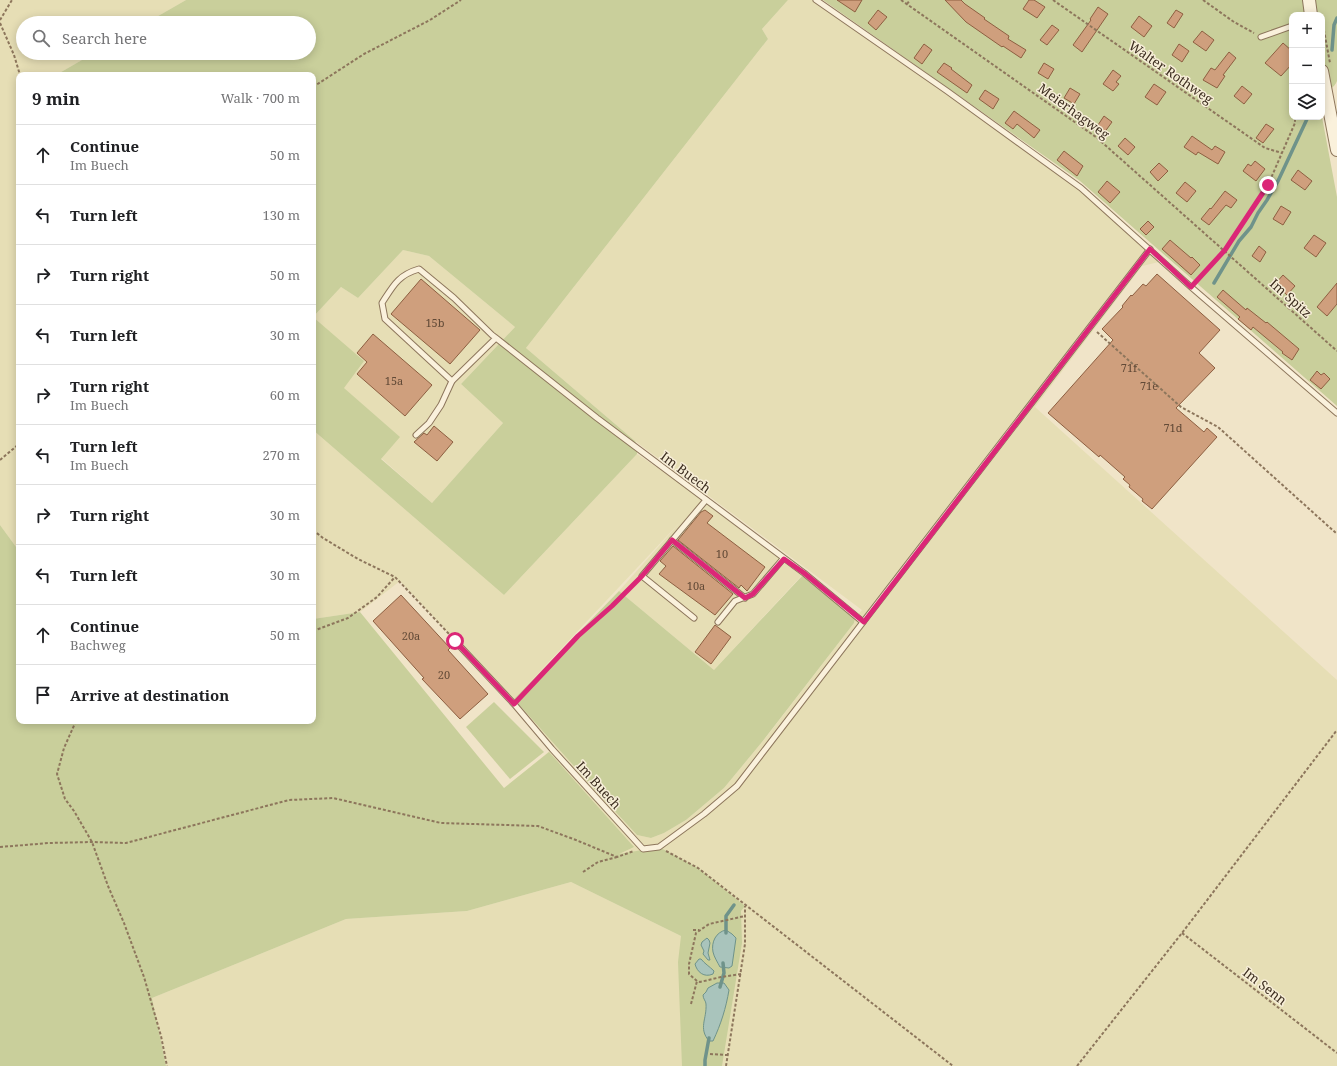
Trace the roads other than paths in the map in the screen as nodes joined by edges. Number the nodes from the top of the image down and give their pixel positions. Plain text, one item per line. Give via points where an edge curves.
1 (816, 0) edge
2 (1309, 0) edge
3 (1311, 12) edge
4 (1289, 27) edge
5 (1261, 37) road end
6 (1327, 70) edge
7 (1337, 150) edge
8 (1150, 249) junction
9 (496, 338) junction
10 (452, 381) junction
11 (1337, 413) edge
12 (416, 435) dead end
13 (706, 500) junction
14 (672, 540) junction
15 (784, 559) junction
16 (745, 598) junction
17 (694, 618) dead end
18 (718, 622) dead end
19 (864, 622) junction
20 (455, 641) road end

1 - 8 lane via 1081,188
2 - 3 street
4 - 5 lane
6 - 7 street
8 - 11 lane
8 - 19 lane
9 - 10 lane
9 - 10 lane, Im Buech via 419,269 407,273 394,285 382,303 385,319
9 - 13 lane, Im Buech
10 - 12 lane via 429,423
13 - 14 lane
13 - 15 lane, Im Buech
14 - 16 lane
14 - 17 lane via 642,576
15 - 16 lane via 753,594
15 - 19 lane, Im Buech
16 - 18 lane via 735,601
19 - 20 lane, Im Buech via 737,786 659,847 643,849

